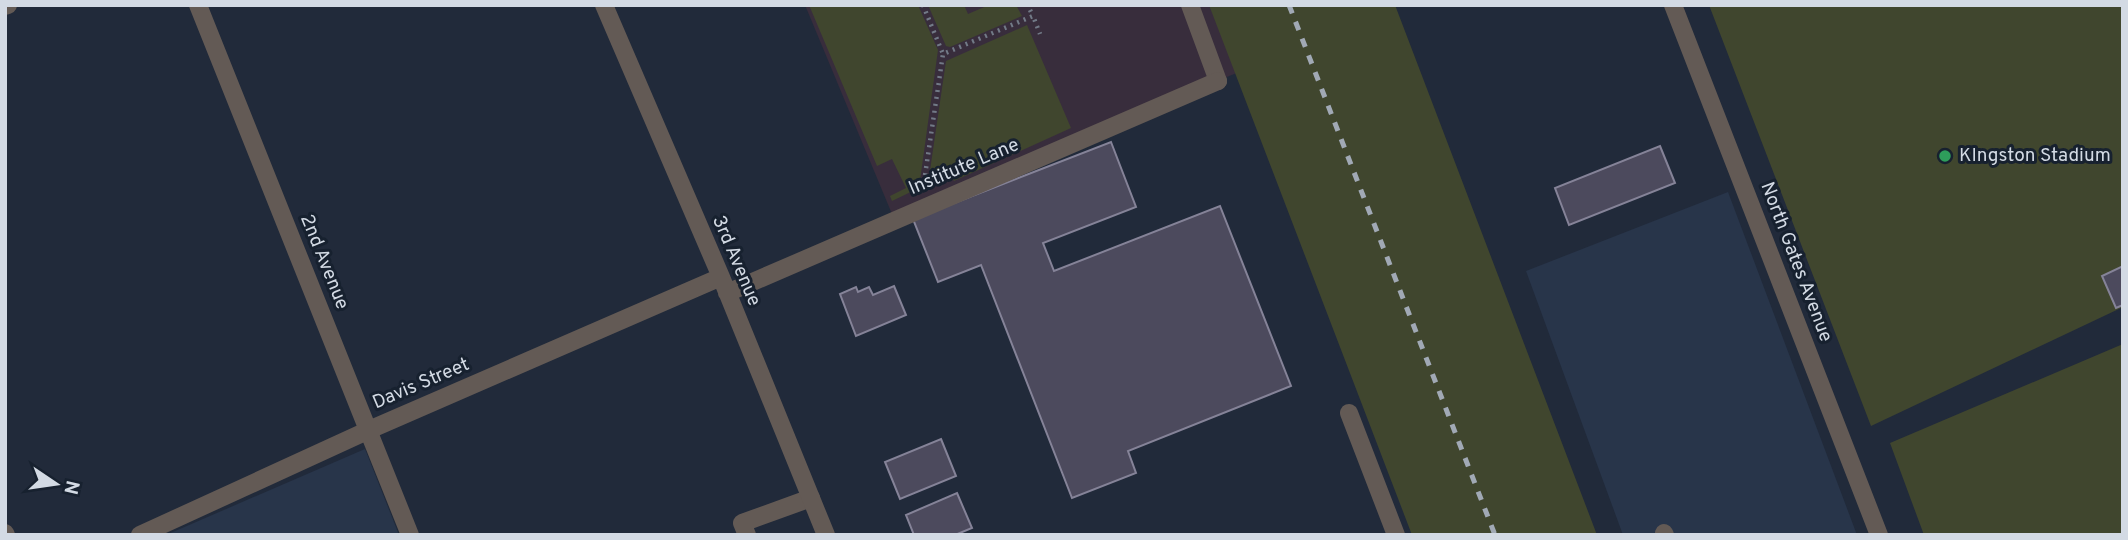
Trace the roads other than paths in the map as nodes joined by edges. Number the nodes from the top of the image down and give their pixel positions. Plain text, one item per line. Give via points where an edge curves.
1 (198, 5) edge
2 (604, 5) edge
3 (1190, 5) edge
4 (1673, 5) edge
5 (724, 285) junction
6 (1349, 413) dead end
7 (369, 430) junction
8 (811, 498) junction
9 (140, 535) edge
10 (411, 535) edge
11 (747, 535) edge
12 (826, 535) edge
13 (1396, 535) edge
14 (1879, 535) edge

1 - 7 street, 2nd Avenue
2 - 5 street, 3rd Avenue
3 - 5 street, Institute Lane via 1218,81
4 - 14 street, North Gates Avenue
5 - 7 street, Davis Street
5 - 8 street, 3rd Avenue
6 - 13 street
7 - 9 street, Davis Street
7 - 10 street, 2nd Avenue
8 - 11 street via 742,523
8 - 12 street, 3rd Avenue

